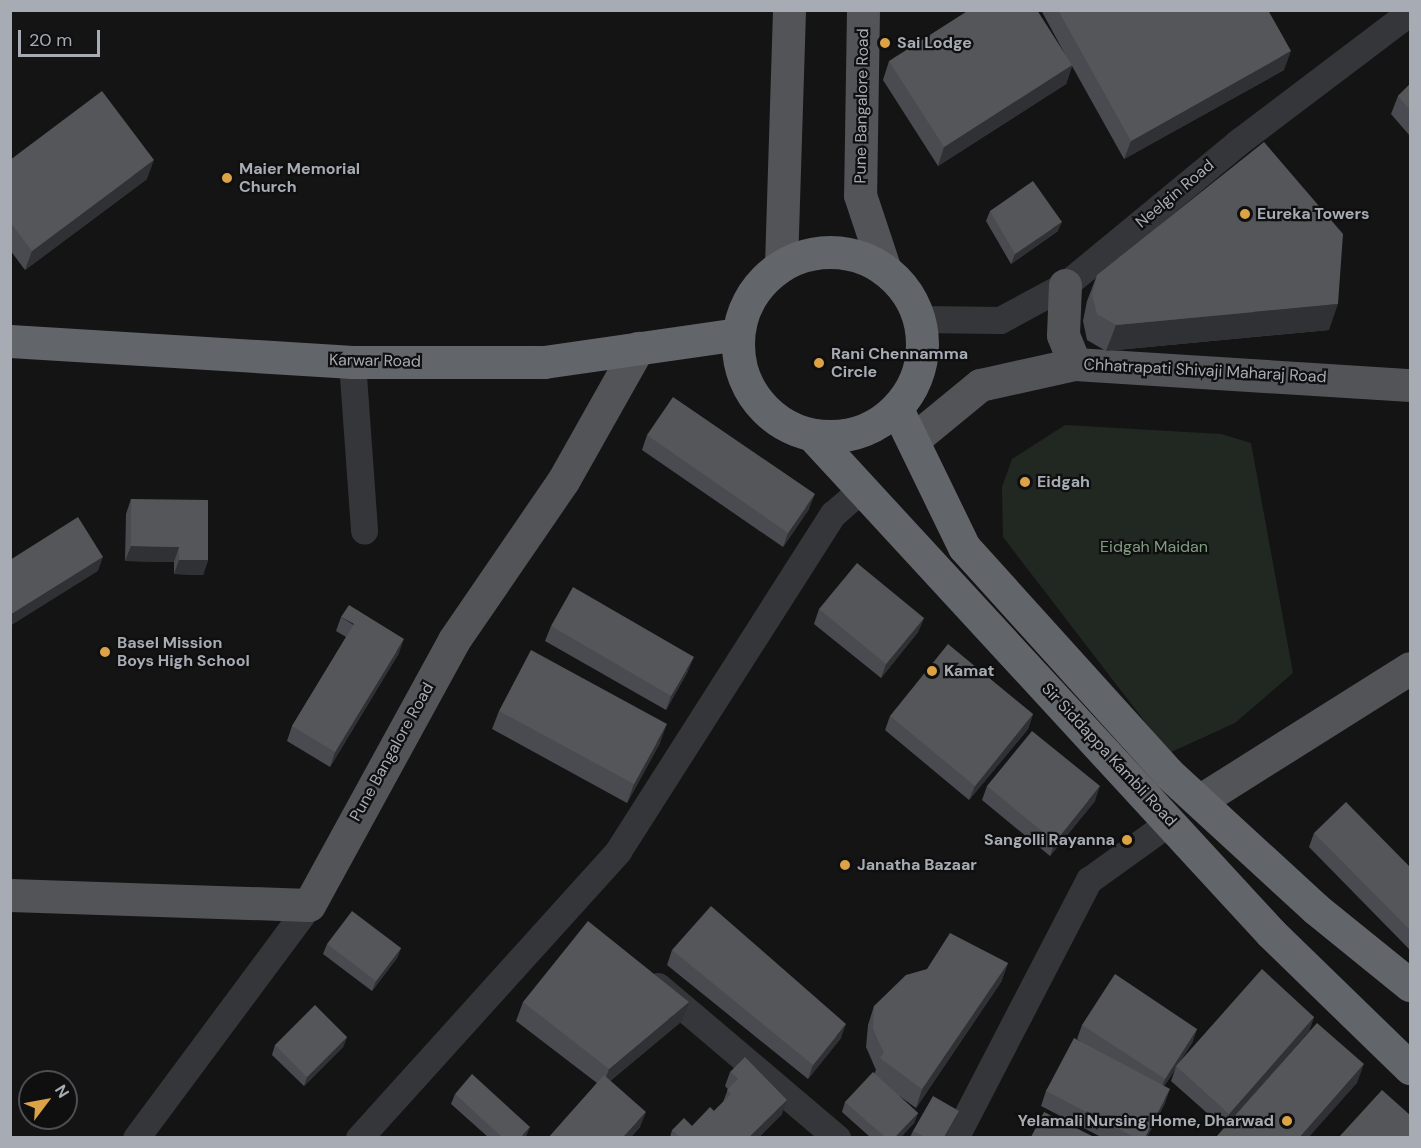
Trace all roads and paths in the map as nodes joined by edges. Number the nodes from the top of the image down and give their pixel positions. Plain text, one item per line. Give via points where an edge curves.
1 (863, 10) edge
2 (788, 12) edge
3 (1410, 12) edge
4 (782, 265) junction
5 (885, 270) junction
6 (1065, 285) junction
7 (918, 319) junction
8 (738, 333) junction
9 (10, 341) edge
10 (638, 348) junction
11 (351, 362) junction
12 (1075, 364) junction
13 (1410, 385) edge
14 (897, 409) junction
15 (813, 436) junction
16 (912, 440) junction
17 (862, 489) junction
18 (364, 531) dead end
19 (1410, 668) edge
20 (1199, 801) junction
21 (1171, 822) junction
22 (10, 895) edge
23 (309, 905) junction
24 (639, 970) edge
25 (1410, 985) edge
26 (1410, 1068) edge
27 (136, 1137) edge
28 (358, 1137) edge
29 (837, 1137) edge
30 (955, 1137) edge

1 - 5 main road, Pune Bangalore Road via 861,195
2 - 4 main road
3 - 6 street, Neelgin Road via 1237,143
4 - 5 highway via 834,251
4 - 8 highway via 748,299
5 - 7 highway via 902,286
6 - 7 street, Neelgin Road via 1000,320
6 - 12 main road via 1063,335
7 - 14 highway via 922,353 915,383
8 - 10 highway, Karwar Road
8 - 15 highway via 741,370 757,402 784,425
9 - 11 highway, Karwar Road
10 - 11 highway, Karwar Road via 544,362
10 - 23 main road, Pune Bangalore Road via 563,481 454,640
11 - 18 street
12 - 13 main road, Chhatrapati Shivaji Maharaj Road
12 - 16 main road, Chhatrapati Shivaji Maharaj Road via 980,385
14 - 15 highway via 873,427 843,437
14 - 16 highway
15 - 17 highway, Sir Siddappa Kambli Road
16 - 20 highway via 964,546
17 - 21 highway, Sir Siddappa Kambli Road
17 - 28 street via 833,514 577,917
19 - 20 main road
20 - 25 highway via 1316,909
21 - 26 highway, Sir Siddappa Kambli Road via 1270,933
21 - 30 street via 1089,880
22 - 23 main road
23 - 27 street
24 - 29 street

